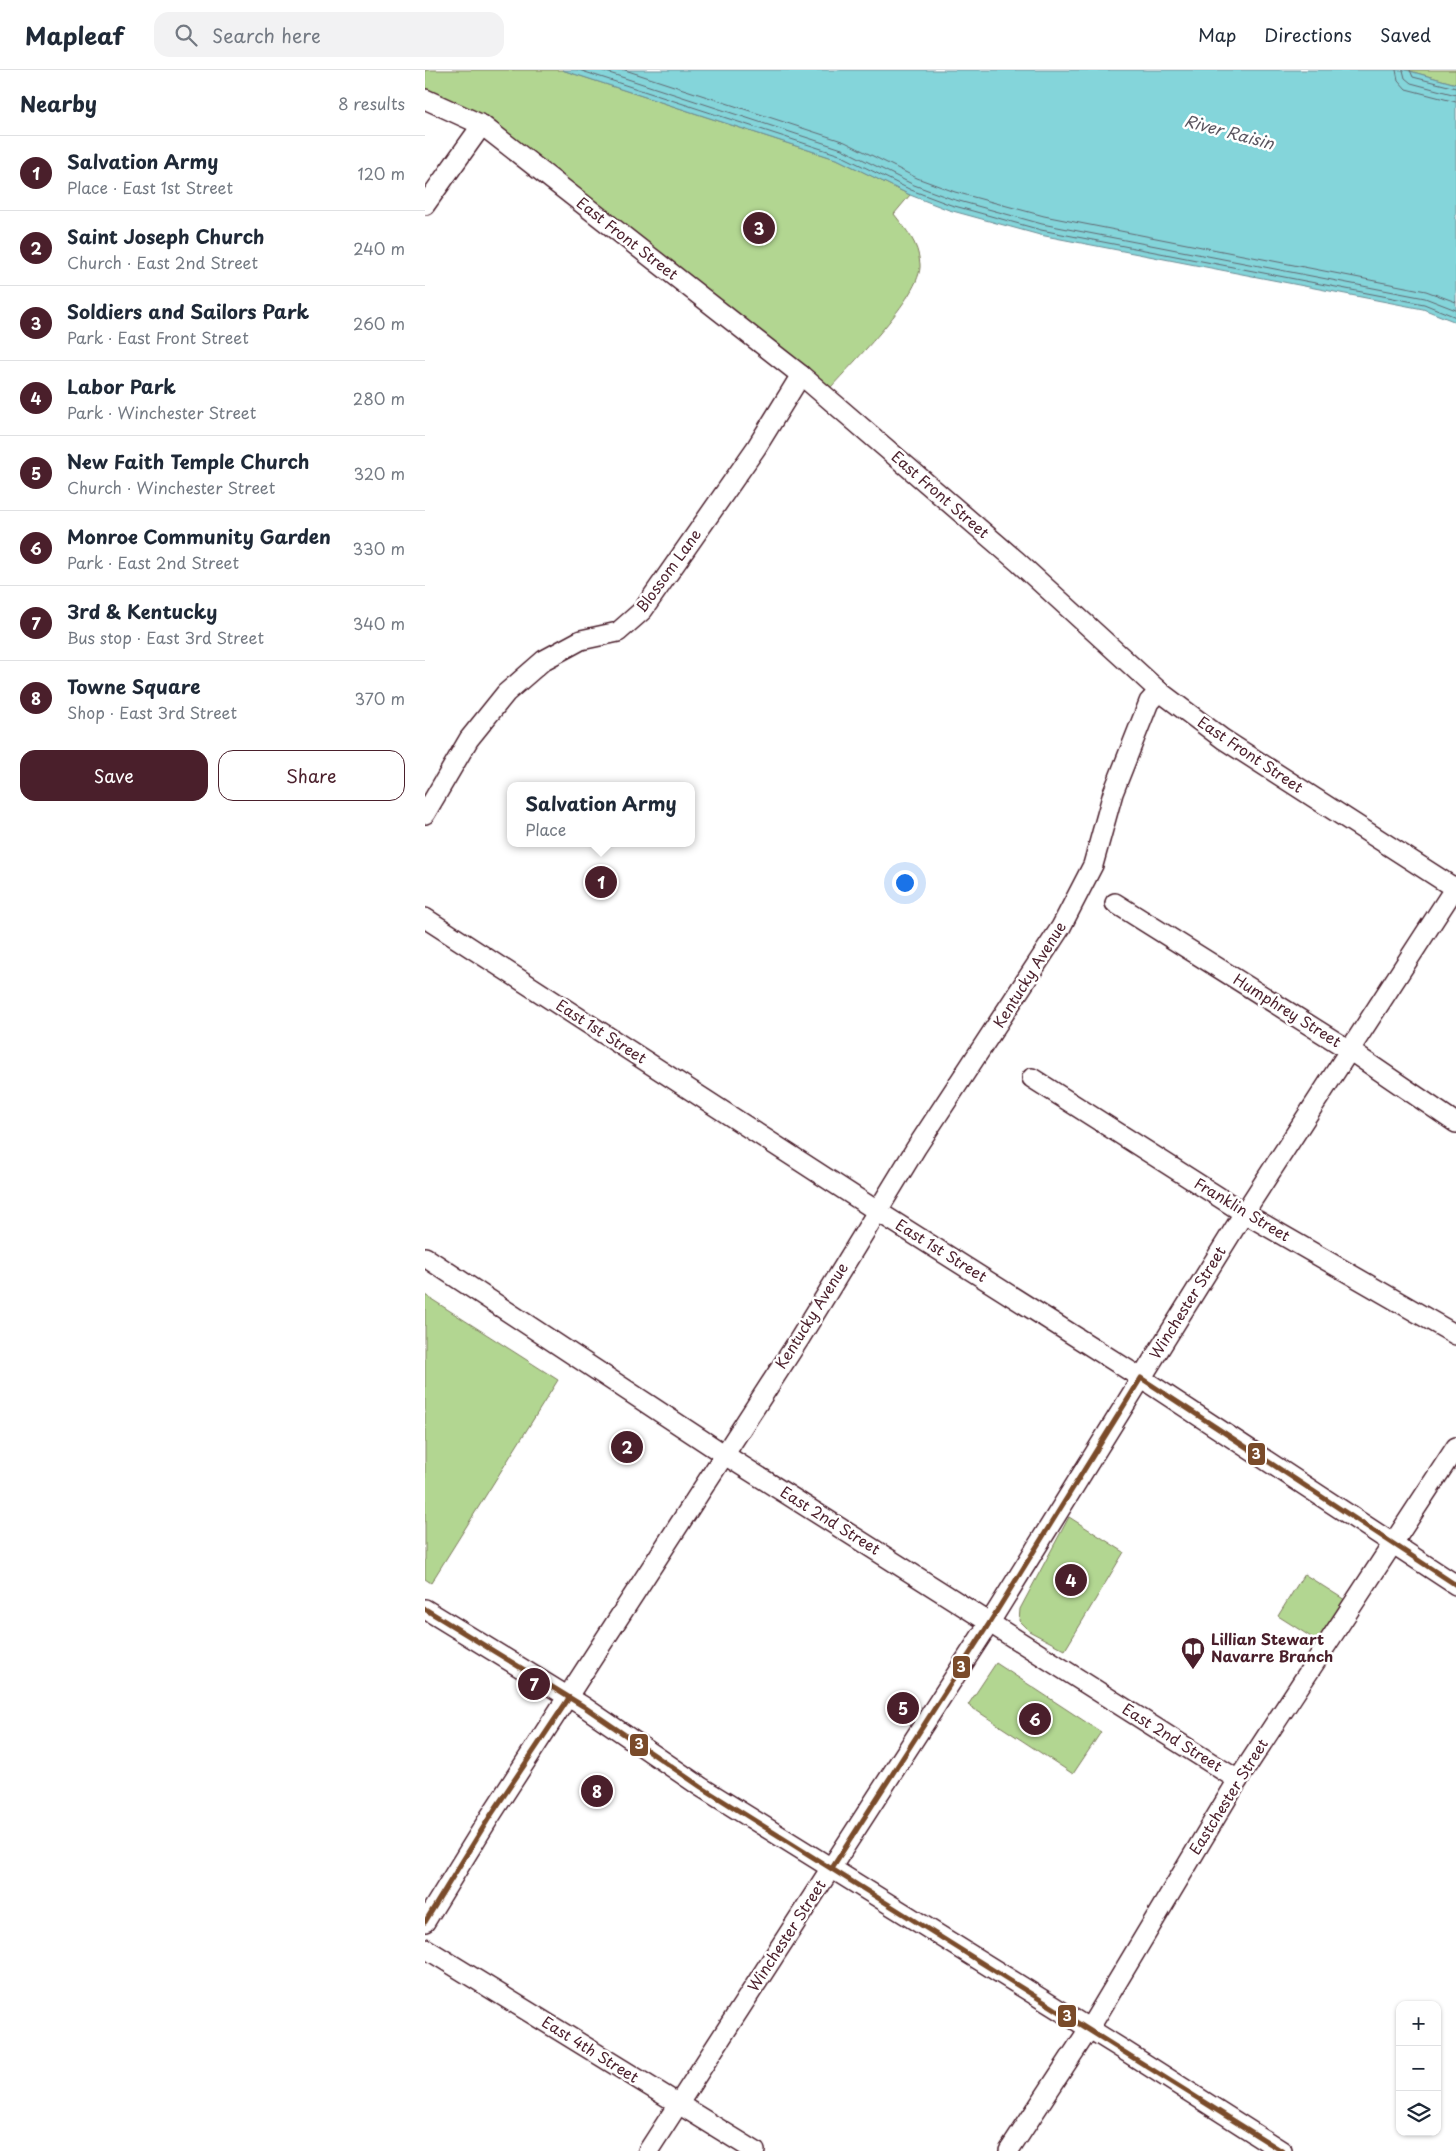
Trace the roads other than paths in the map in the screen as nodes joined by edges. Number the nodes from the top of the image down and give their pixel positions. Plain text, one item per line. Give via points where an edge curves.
1 (425, 100) edge
2 (481, 125) junction
3 (425, 205) edge
4 (801, 375) junction
5 (1159, 691) junction
6 (425, 814) edge
7 (1456, 888) edge
8 (1115, 903) dead end
9 (425, 918) edge
10 (1349, 1050) junction
11 (1032, 1078) dead end
12 (1456, 1123) edge
13 (877, 1211) junction
14 (1244, 1213) junction
15 (425, 1257) edge
16 (1456, 1335) edge
17 (1141, 1378) junction
18 (1456, 1447) edge
19 (725, 1454) junction
20 (1392, 1544) junction
21 (1456, 1585) edge
22 (425, 1609) edge
23 (990, 1622) junction
24 (569, 1698) junction
25 (1238, 1780) junction
26 (831, 1868) junction
27 (425, 1922) edge
28 (425, 1948) edge
29 (1089, 2028) junction
30 (677, 2103) junction
31 (648, 2151) edge
32 (755, 2151) edge
33 (1009, 2151) edge
34 (1282, 2151) edge

1 - 2 street, East Front Street
2 - 3 street
2 - 4 street, East Front Street
4 - 5 street, East Front Street via 1018,562
4 - 6 street, Blossom Lane via 756,448 643,610 619,632 581,640 545,660 506,693 469,739
5 - 7 street, East Front Street via 1223,739
5 - 13 street, Kentucky Avenue via 1149,702 1113,793 1093,865 1077,898
7 - 10 street, Winchester Street
8 - 10 street, Humphrey Street
9 - 13 street, East 1st Street
10 - 12 street, Humphrey Street
10 - 14 street, Winchester Street
11 - 14 street, Franklin Street
13 - 17 street, East 1st Street
13 - 19 street, Kentucky Avenue
14 - 16 street, Franklin Street
14 - 17 street, Winchester Street
15 - 19 street, East 2nd Street
17 - 20 street, East 1st Street
17 - 23 street, Winchester Street
18 - 20 street, Eastchester Street
19 - 23 street, East 2nd Street
19 - 24 street, Kentucky Avenue
20 - 21 street, East 1st Street
20 - 25 street, Eastchester Street
22 - 24 street
23 - 25 street, East 2nd Street
23 - 26 street, Winchester Street
24 - 26 street via 701,1787
24 - 27 street, Kentucky Avenue
25 - 29 street, Eastchester Street
26 - 29 street
26 - 30 street, Winchester Street
28 - 30 street, East 4th Street
29 - 33 street, Eastchester Street
29 - 34 street
30 - 31 street, Winchester Street
30 - 32 street, East 4th Street

